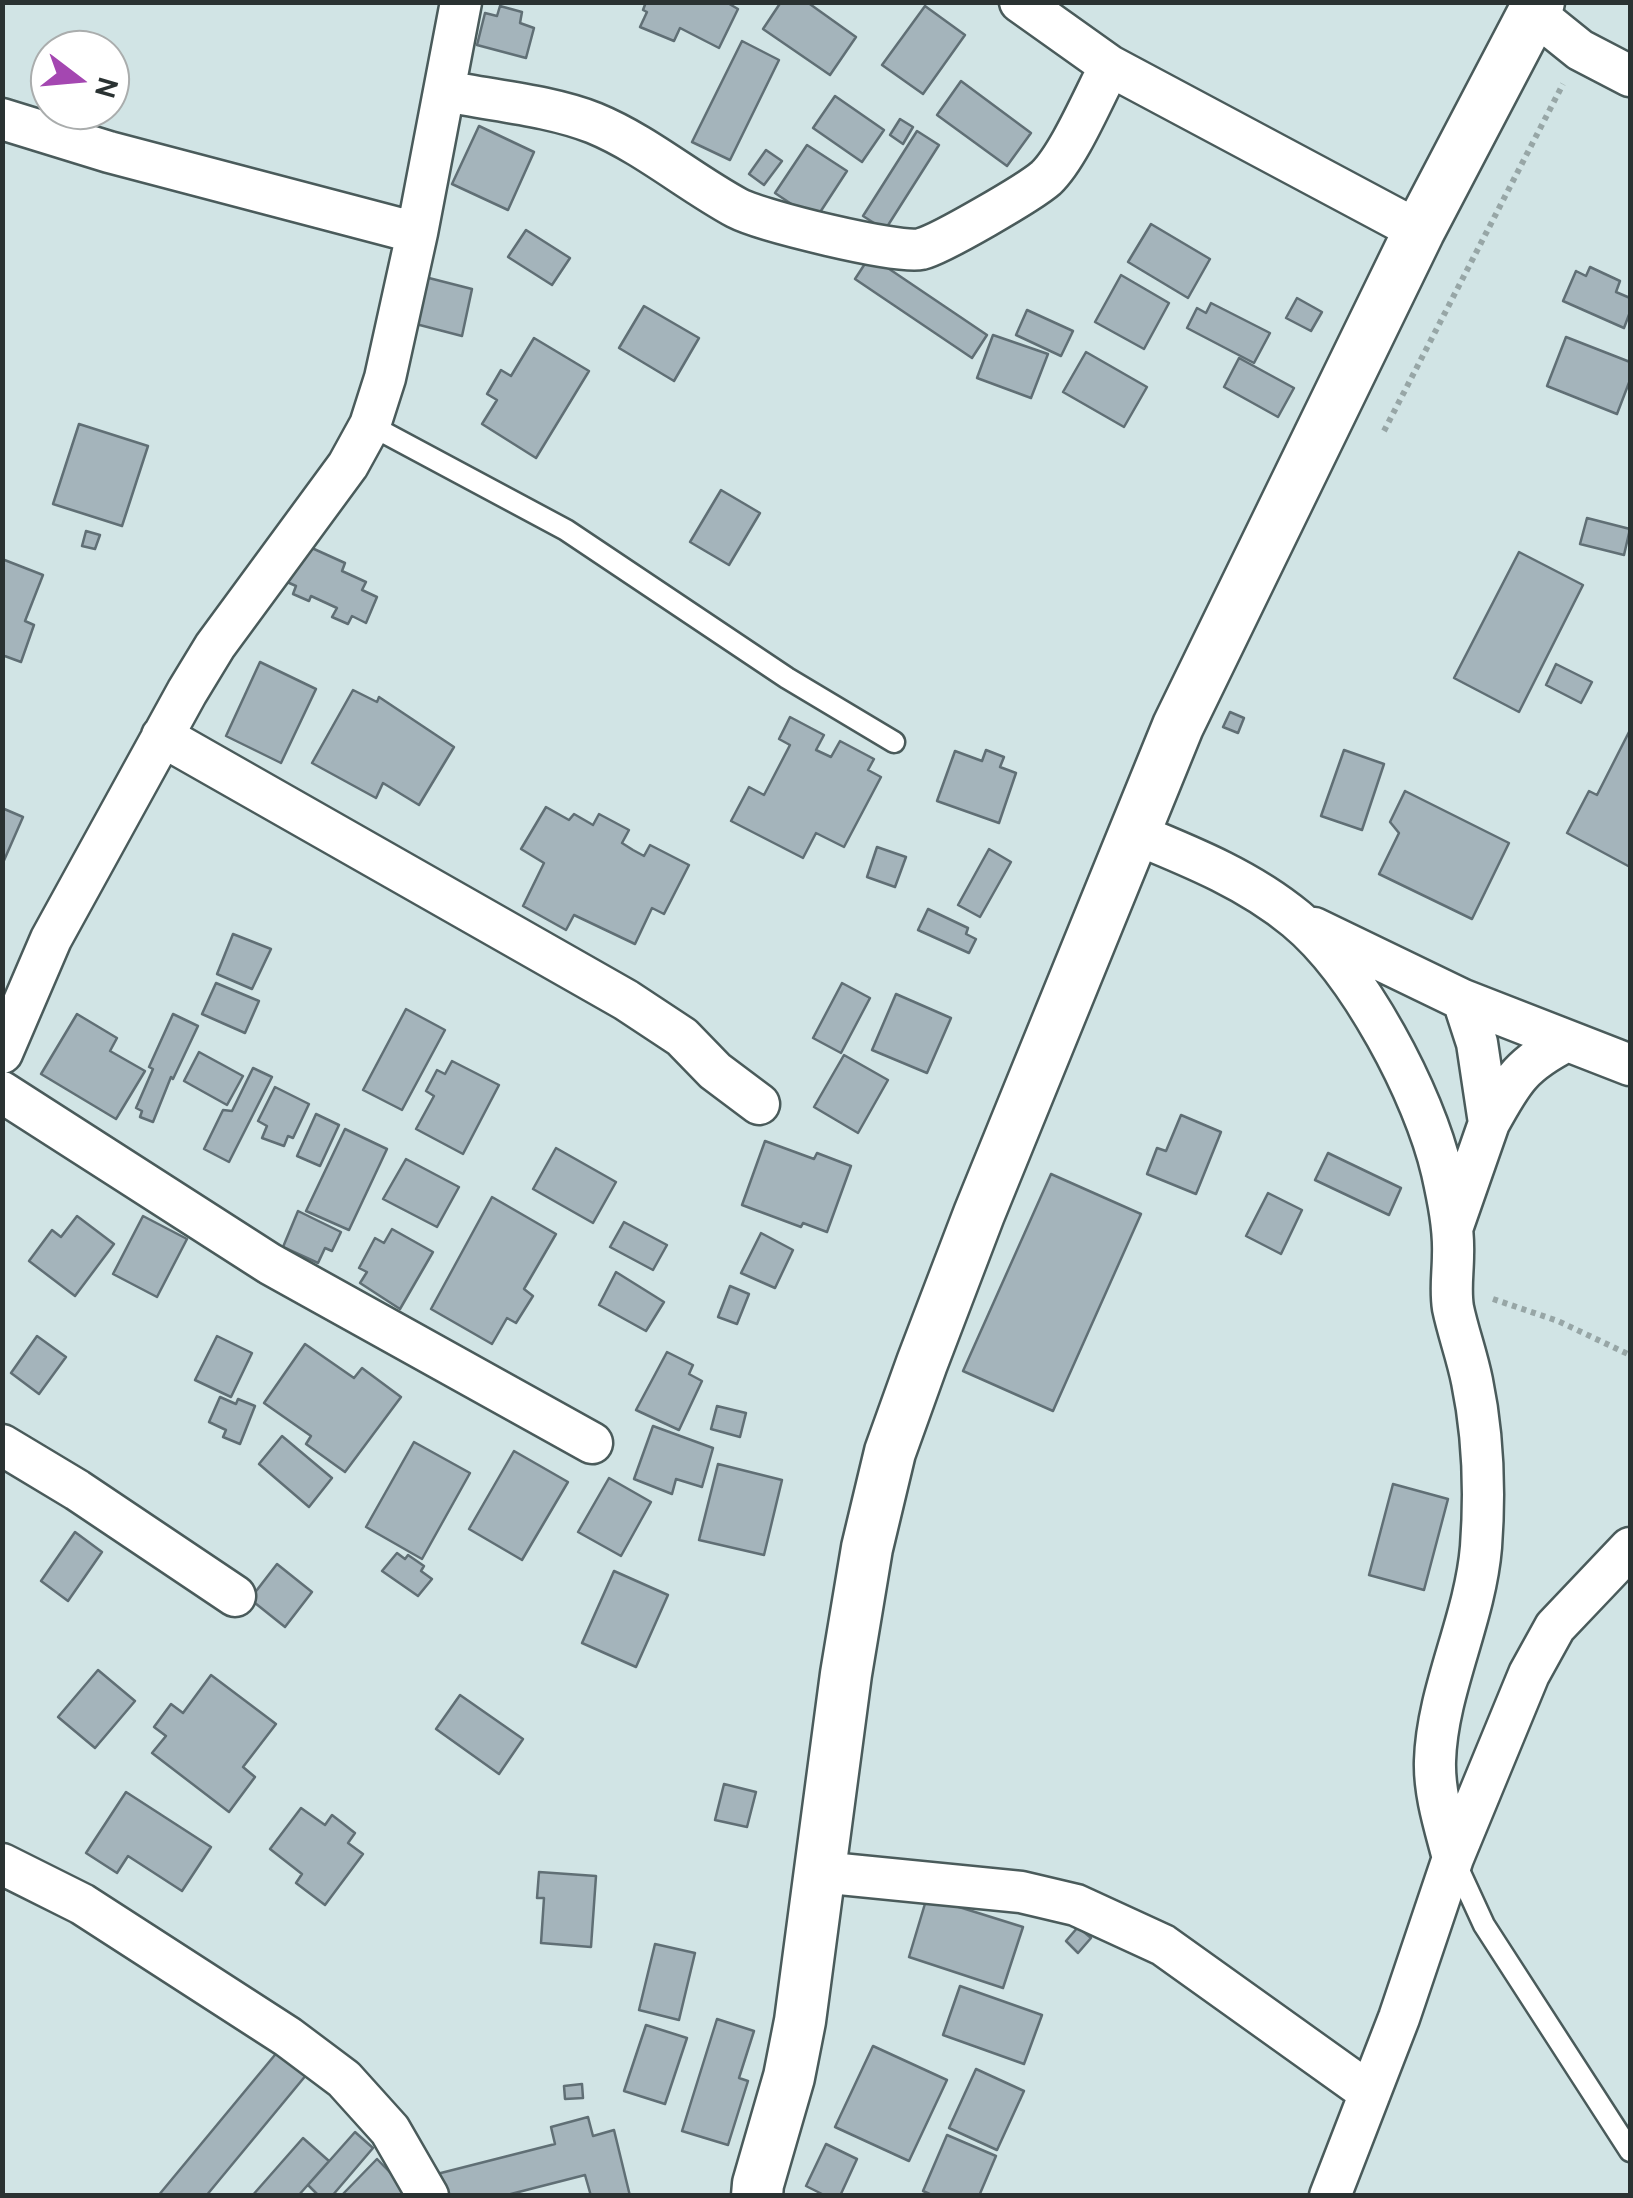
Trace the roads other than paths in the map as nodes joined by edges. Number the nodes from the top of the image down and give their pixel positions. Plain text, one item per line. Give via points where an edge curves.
1 (461, 2) edge
2 (1020, 2) edge
3 (1537, 8) edge
4 (1110, 66) junction
5 (1630, 76) edge
6 (446, 91) junction
7 (2, 118) edge
8 (1418, 231) junction
9 (417, 233) junction
10 (370, 424) junction
11 (162, 736) junction
12 (894, 742) dead end
13 (1136, 834) junction
14 (1296, 920) junction
15 (1463, 1000) junction
16 (1568, 1041) junction
17 (2, 1053) edge
18 (1630, 1065) edge
19 (2, 1092) edge
20 (759, 1104) dead end
21 (1490, 1123) junction
22 (1452, 1229) junction
23 (592, 1442) dead end
24 (2, 1446) edge
25 (1630, 1548) edge
26 (235, 1596) dead end
27 (1453, 1858) junction
28 (2, 1864) edge
29 (820, 1872) junction
30 (1370, 2093) junction
31 (1630, 2150) edge
32 (754, 2192) edge
33 (428, 2196) edge
34 (1330, 2196) edge

1 - 6 street
2 - 4 street
3 - 5 street via 1580,50
3 - 8 street
4 - 6 street via 1046,178 918,250 769,221 594,124
4 - 8 street
6 - 9 street
7 - 9 street
8 - 13 street via 1178,726
9 - 10 street
10 - 11 street via 348,465 215,646
10 - 12 lane via 566,530
11 - 17 street via 51,939
11 - 20 street via 626,1000 682,1037
13 - 14 street via 1220,869
13 - 29 street via 979,1214 890,1452 846,1674
14 - 15 street
14 - 22 street via 1329,954 1396,1054 1423,1108
15 - 16 street
15 - 21 street
16 - 18 street
16 - 21 street via 1537,1057 1513,1081
19 - 23 street via 270,1264
21 - 22 street
22 - 27 street via 1451,1284 1473,1385 1483,1496 1474,1600 1435,1762
24 - 26 street
25 - 27 street via 1555,1627
27 - 30 street
27 - 31 lane via 1484,1925
28 - 33 street via 82,1904 344,2079 390,2130
29 - 30 street via 1022,1892 1076,1906 1162,1945
29 - 32 street via 789,2077
30 - 34 street

